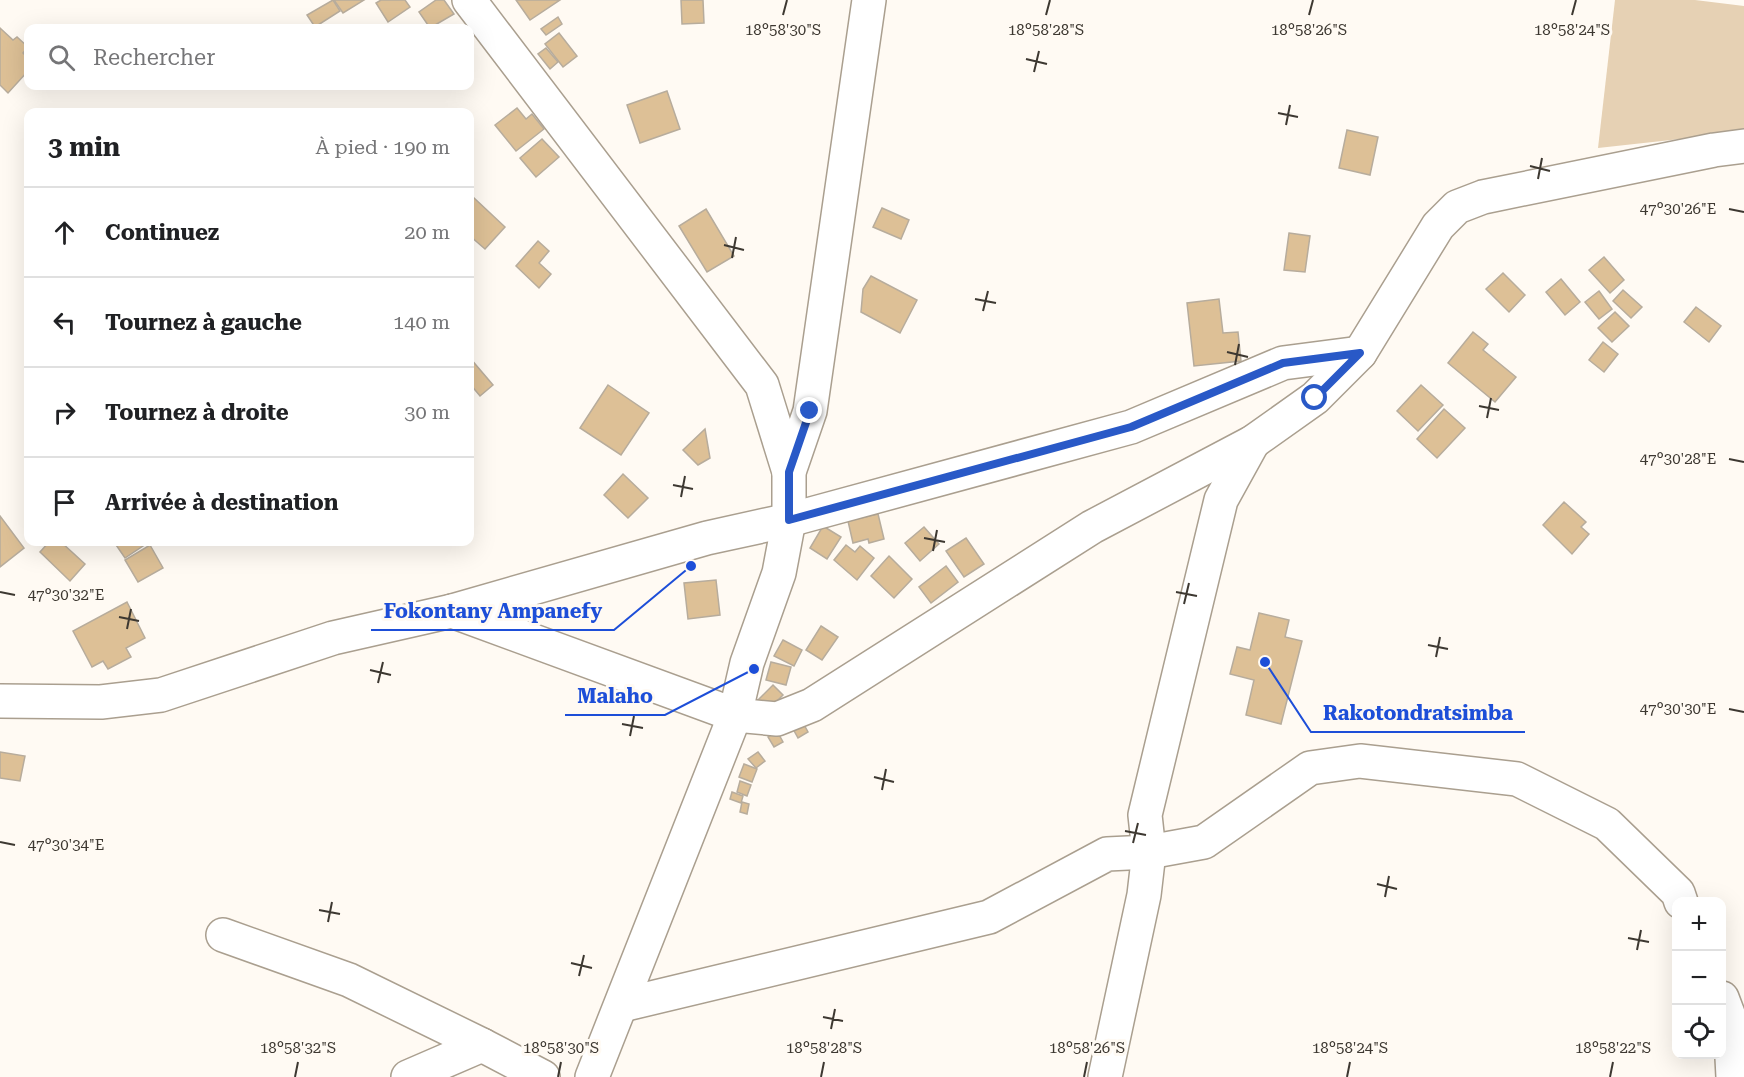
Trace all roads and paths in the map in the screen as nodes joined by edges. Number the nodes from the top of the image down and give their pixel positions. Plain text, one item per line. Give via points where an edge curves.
1 (469, 0) edge
2 (870, 0) edge
3 (1744, 146) edge
4 (1360, 353) junction
5 (1253, 442) junction
6 (789, 472) junction
7 (789, 520) junction
8 (452, 611) junction
9 (0, 700) edge
10 (735, 715) junction
11 (1149, 852) junction
12 (1679, 897) edge
13 (223, 935) dead end
14 (622, 1005) junction
15 (1725, 1005) edge
16 (482, 1045) junction
17 (408, 1077) edge
18 (543, 1077) edge
19 (592, 1077) edge
20 (1105, 1077) edge
21 (1733, 1077) edge

1 - 6 street via 762,386
2 - 6 street via 810,411
3 - 4 street via 1483,197 1457,207 1438,226
4 - 5 street via 1315,398
4 - 7 street via 1283,363 1131,427
5 - 10 street via 1092,527 812,705 777,719
5 - 11 street via 1221,500 1145,815
6 - 7 street
7 - 8 street via 707,538
7 - 10 street via 779,573 747,663
8 - 9 street via 333,638 161,695 101,702
8 - 10 street
10 - 14 street
11 - 12 street via 1204,842 1310,768 1360,761 1517,779 1607,824
11 - 14 street via 1107,854 989,917
11 - 20 street via 1144,895
13 - 16 street via 349,980
14 - 19 street
15 - 21 street via 1730,1018
16 - 17 street
16 - 18 street

